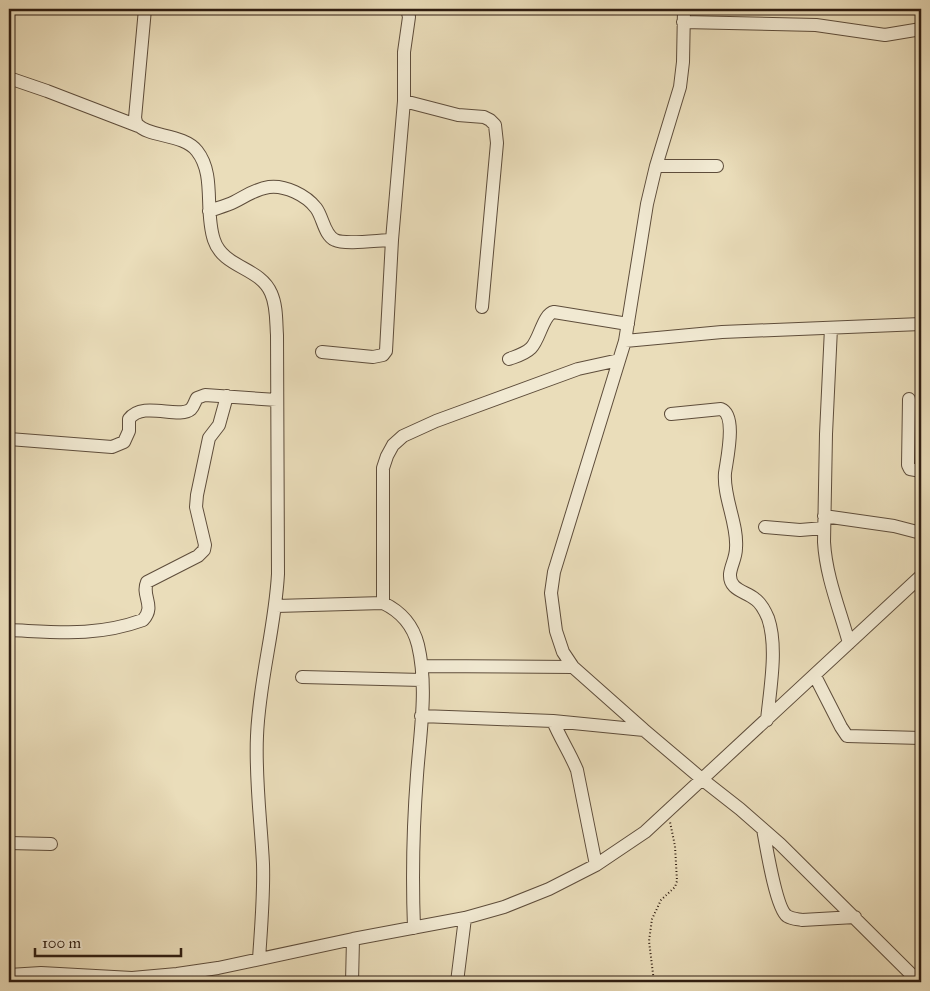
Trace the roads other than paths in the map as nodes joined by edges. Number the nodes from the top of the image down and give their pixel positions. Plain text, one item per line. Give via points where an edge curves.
1 (145, 9) edge
2 (406, 9) edge
3 (684, 9) edge
4 (684, 22) junction
5 (921, 29) edge
6 (9, 78) edge
7 (404, 101) junction
8 (138, 126) junction
9 (656, 166) junction
10 (717, 166) dead end
11 (209, 211) junction
12 (392, 240) junction
13 (482, 307) dead end
14 (628, 324) junction
15 (921, 324) edge
16 (831, 328) junction
17 (625, 341) junction
18 (322, 352) dead end
19 (509, 359) dead end
20 (619, 360) junction
21 (227, 396) junction
22 (909, 399) dead end
23 (276, 400) junction
24 (671, 414) dead end
25 (9, 439) edge
26 (921, 472) edge
27 (824, 522) junction
28 (765, 527) dead end
29 (921, 533) edge
30 (921, 576) edge
31 (384, 603) junction
32 (276, 606) junction
33 (9, 630) edge
34 (850, 643) junction
35 (422, 666) junction
36 (573, 667) junction
37 (815, 676) junction
38 (302, 677) dead end
39 (422, 680) junction
40 (421, 716) junction
41 (767, 720) junction
42 (553, 721) junction
43 (644, 730) junction
44 (921, 738) edge
45 (703, 780) junction
46 (763, 829) junction
47 (9, 844) edge
48 (51, 844) dead end
49 (596, 864) junction
50 (466, 918) junction
51 (855, 918) junction
52 (414, 928) junction
53 (353, 939) junction
54 (259, 959) junction
55 (9, 975) edge
56 (110, 980) edge
57 (352, 982) edge
58 (457, 982) edge
59 (919, 982) edge

1 - 8 street via 134,109
2 - 7 street via 409,17 404,52
3 - 4 street
4 - 5 street via 816,25 885,35
4 - 9 street via 680,87
6 - 8 street
7 - 12 street
7 - 13 street via 458,115 484,117 495,125 498,143
8 - 11 street via 196,148 207,174
9 - 10 street
9 - 14 street
11 - 12 street via 256,190 271,187 288,189 316,208 329,236 336,240
11 - 23 street via 214,240 220,251 263,280 271,293 275,309
12 - 18 street via 386,351 373,357
14 - 17 street
14 - 19 street via 550,313 532,348
15 - 16 street
16 - 17 street via 722,332
16 - 27 street
17 - 20 street
20 - 31 street via 578,368 436,421 403,436 393,445 383,468
20 - 36 street via 554,572 551,593 556,632
21 - 23 street
21 - 25 street via 200,396 186,411 136,413 129,420 124,442 112,447
21 - 33 street via 219,425 209,438 197,495 196,507 204,550 147,582 148,615 143,620 107,630 61,633
22 - 26 street via 908,465 910,469
23 - 32 street
24 - 41 street via 721,409 728,414 725,484 736,549 730,577 736,589 764,608 768,619 772,652
27 - 28 street via 800,530
27 - 29 street via 894,526
27 - 34 street via 825,557
30 - 34 street
31 - 32 street
31 - 35 street via 396,609 410,624
32 - 54 street via 257,736 263,866
34 - 37 street
35 - 36 street
35 - 39 street
36 - 43 street
37 - 41 street
37 - 44 street via 847,736
38 - 39 street
39 - 40 street
40 - 42 street
40 - 52 street via 412,838
41 - 45 street
42 - 43 street
42 - 49 street via 577,770
43 - 45 street
45 - 46 street
45 - 49 street via 645,832
46 - 51 street
46 - 51 street via 779,904 787,916 802,920
47 - 48 street
49 - 50 street via 549,889
50 - 52 street
50 - 58 street
51 - 59 street
52 - 53 street
53 - 54 street
53 - 57 street
54 - 56 street via 177,974
55 - 56 street via 42,973

